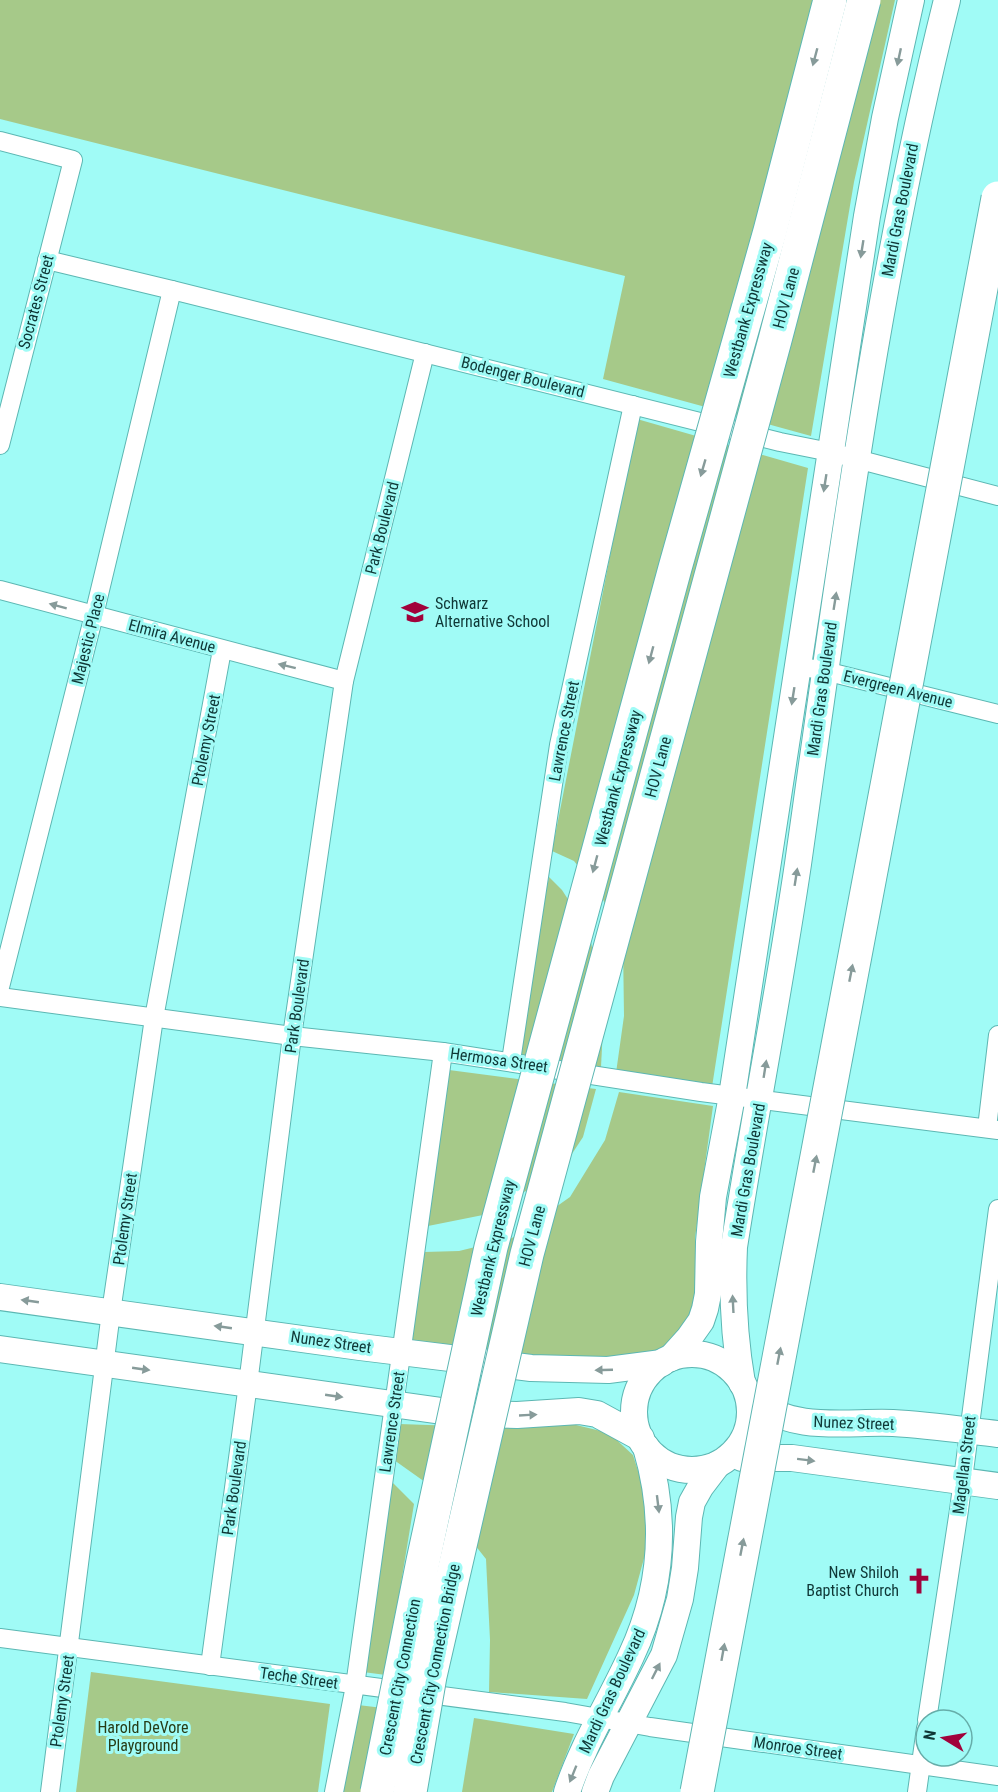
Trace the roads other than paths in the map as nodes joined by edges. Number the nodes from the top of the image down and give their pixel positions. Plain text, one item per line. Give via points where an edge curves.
1 (830, 0) edge
2 (864, 0) edge
3 (911, 0) edge
4 (947, 0) edge
5 (0, 141) edge
6 (998, 198) edge
7 (47, 261) junction
8 (172, 290) junction
9 (425, 353) junction
10 (9, 370) edge
11 (633, 405) junction
12 (0, 445) edge
13 (830, 452) junction
14 (857, 459) junction
15 (998, 496) edge
16 (0, 590) edge
17 (94, 615) junction
18 (222, 650) junction
19 (798, 666) junction
20 (825, 670) junction
21 (344, 681) junction
22 (998, 714) edge
23 (0, 987) edge
24 (0, 997) edge
25 (154, 1018) junction
26 (998, 1035) edge
27 (292, 1036) junction
28 (443, 1052) junction
29 (511, 1061) junction
30 (732, 1096) junction
31 (760, 1100) junction
32 (993, 1129) edge
33 (998, 1209) edge
34 (0, 1297) edge
35 (111, 1312) junction
36 (254, 1331) junction
37 (0, 1349) edge
38 (401, 1352) junction
39 (667, 1360) junction
40 (105, 1364) junction
41 (248, 1384) junction
42 (745, 1388) junction
43 (394, 1404) junction
44 (968, 1430) junction
45 (998, 1434) edge
46 (643, 1443) junction
47 (722, 1462) junction
48 (962, 1480) junction
49 (998, 1486) edge
50 (461, 1536) joint
51 (423, 1561) joint
52 (0, 1638) edge
53 (69, 1647) junction
54 (210, 1666) junction
55 (355, 1686) junction
56 (929, 1708) edge
57 (598, 1718) junction
58 (629, 1723) junction
59 (914, 1764) edge
60 (920, 1768) edge
61 (941, 1768) edge
62 (998, 1776) edge
63 (50, 1792) edge
64 (334, 1792) edge
65 (377, 1792) edge
66 (410, 1792) edge
67 (567, 1792) edge
68 (596, 1792) edge
69 (697, 1792) edge
70 (917, 1792) edge

1 -> 51 highway, Westbank Expressway, bridge via 491,1247
2 - 50 highway, HOV Lane, bridge via 527,1254
3 -> 13 street, Mardi Gras Boulevard via 867,216
4 - 14 street, Mardi Gras Boulevard via 899,217
5 - 7 street, Socrates Street via 73,160
69 -> 6 highway, bridge
7 - 8 street, Bodenger Boulevard
7 - 10 street, Socrates Street
8 - 9 street, Bodenger Boulevard
8 - 17 street, Majestic Place
9 - 11 street, Bodenger Boulevard
9 - 21 street, Park Boulevard
10 - 12 street, Socrates Street
11 - 13 street, Bodenger Boulevard
11 - 29 street, Lawrence Street via 559,745
13 - 14 street, Bodenger Boulevard
13 -> 19 street, Mardi Gras Boulevard
14 - 15 street, Bodenger Boulevard
20 -> 14 street, Mardi Gras Boulevard
17 -> 16 street, Elmira Avenue
17 - 18 street, Elmira Avenue
17 - 23 street, Majestic Place
21 -> 18 street, Elmira Avenue
18 - 25 street, Ptolemy Street
19 - 20 street, Evergreen Avenue
19 -> 30 street, Mardi Gras Boulevard
20 - 22 street, Evergreen Avenue
31 -> 20 street, Mardi Gras Boulevard
21 - 27 street, Park Boulevard
24 - 25 street, Hermosa Street
25 - 27 street, Hermosa Street
25 - 35 street, Ptolemy Street
26 - 32 street
27 - 28 street, Hermosa Street
27 - 36 street, Park Boulevard
28 - 29 street, Hermosa Street
28 - 38 street, Lawrence Street
29 - 30 street, Hermosa Street
30 - 31 street, Hermosa Street
30 - 39 street, Mardi Gras Boulevard via 713,1197 705,1309 697,1326
31 - 32 street, Hermosa Street
42 -> 31 street, Mardi Gras Boulevard via 735,1341 734,1247
33 - 44 street, Magellan Street
35 -> 34 street, Nunez Street
36 -> 35 street, Nunez Street
35 - 40 street, Ptolemy Street
36 - 38 street, Nunez Street
36 - 41 street, Park Boulevard
37 - 40 street
39 -> 38 street, Nunez Street via 608,1370 555,1370
38 - 43 street, Lawrence Street
39 - 42 street via 690,1354 709,1357 728,1367
39 - 46 street via 648,1375 638,1392 635,1420
40 -> 41 street
40 - 53 street, Ptolemy Street
41 -> 43 street
41 - 54 street, Park Boulevard
42 - 44 street, Nunez Street via 763,1407 813,1423
42 - 47 street via 750,1413 746,1434
43 -> 46 street via 472,1414 579,1411 597,1414
43 - 55 street, Lawrence Street
44 - 45 street, Nunez Street
44 - 48 street, Magellan Street
46 - 47 street via 659,1460 677,1468 696,1470
46 -> 57 street, Mardi Gras Boulevard via 659,1505 658,1562 632,1655
47 -> 48 street via 792,1458
58 -> 47 street, Mardi Gras Boulevard via 670,1639 685,1568 692,1502 700,1486
48 - 49 street
48 - 56 street, Magellan Street
50 - 66 highway, Crescent City Connection Bridge, bridge via 430,1676
51 - 65 highway, Crescent City Connection, bridge
52 - 53 street, Teche Street
53 - 54 street, Teche Street
53 - 63 street, Ptolemy Street
54 - 55 street, Teche Street
55 - 57 street, Teche Street
55 - 64 street, Lawrence Street
57 - 58 street, Monroe Street
57 -> 67 street, Mardi Gras Boulevard
58 - 59 street, Monroe Street
58 - 68 street, Mardi Gras Boulevard
60 - 70 street
61 - 62 street, Monroe Street

